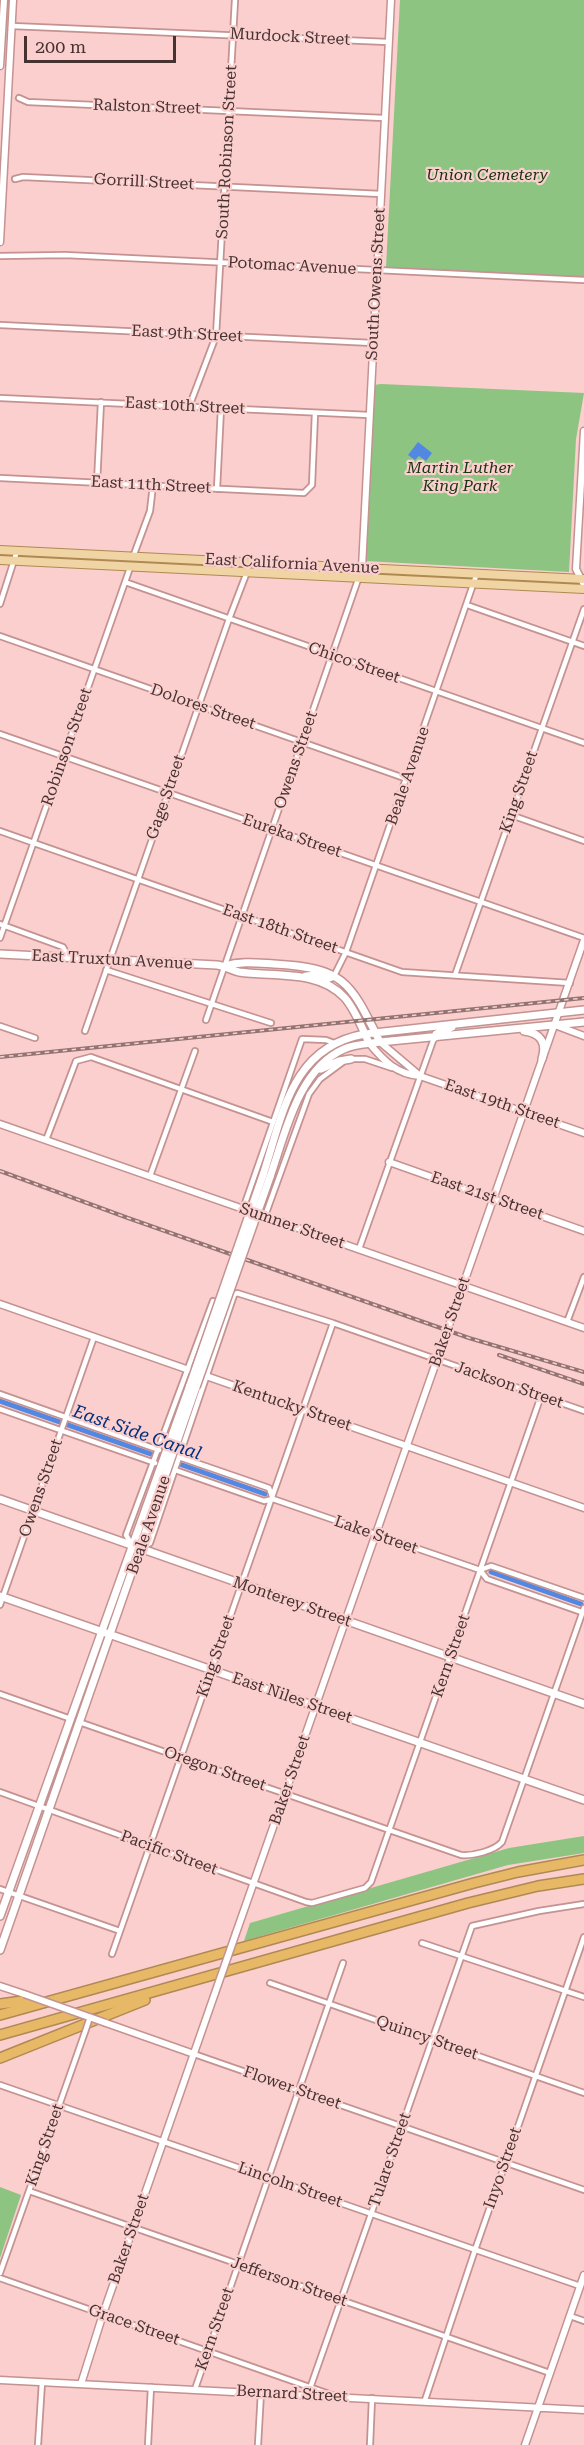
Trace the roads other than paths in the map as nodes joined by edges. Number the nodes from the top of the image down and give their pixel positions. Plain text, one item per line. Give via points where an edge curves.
1 (4, 0) edge
2 (13, 0) edge
3 (235, 0) edge
4 (391, 0) edge
5 (12, 26) junction
6 (233, 35) junction
7 (388, 42) junction
8 (1, 44) edge
9 (11, 45) junction
10 (0, 66) edge
11 (19, 98) dead end
12 (229, 111) junction
13 (384, 118) junction
14 (3, 150) edge
15 (15, 179) dead end
16 (225, 186) junction
17 (381, 194) junction
18 (0, 242) edge
19 (0, 256) edge
20 (221, 262) junction
21 (377, 270) junction
22 (584, 280) edge
23 (0, 325) edge
24 (216, 336) junction
25 (373, 343) junction
26 (0, 398) edge
27 (101, 402) junction
28 (189, 407) junction
29 (221, 408) junction
30 (315, 413) junction
31 (369, 416) junction
32 (584, 431) edge
33 (0, 478) edge
34 (97, 483) junction
35 (153, 485) junction
36 (217, 489) junction
37 (582, 499) edge
38 (0, 550) edge
39 (17, 551) junction
40 (133, 556) junction
41 (0, 560) edge
42 (15, 561) junction
43 (248, 562) junction
44 (130, 567) junction
45 (362, 568) junction
46 (247, 572) junction
47 (477, 573) junction
48 (360, 578) junction
49 (125, 582) junction
50 (583, 583) edge
51 (475, 584) junction
52 (0, 604) edge
53 (467, 605) junction
54 (584, 609) edge
55 (229, 619) junction
56 (0, 636) edge
57 (572, 642) junction
58 (584, 646) edge
59 (333, 655) junction
60 (94, 669) junction
61 (437, 692) junction
62 (198, 706) junction
63 (541, 728) junction
64 (0, 734) edge
65 (302, 742) junction
66 (584, 743) edge
67 (64, 756) junction
68 (407, 779) junction
69 (168, 792) junction
70 (511, 815) junction
71 (272, 829) junction
72 (0, 831) edge
73 (584, 841) edge
74 (33, 843) junction
75 (376, 866) junction
76 (138, 879) junction
77 (480, 902) junction
78 (242, 916) junction
79 (2, 925) edge
80 (0, 938) edge
81 (584, 939) edge
82 (346, 952) junction
83 (0, 954) edge
84 (68, 957) junction
85 (109, 960) junction
86 (224, 966) junction
87 (106, 970) junction
88 (455, 975) junction
89 (300, 976) junction
90 (334, 976) junction
91 (570, 983) junction
92 (211, 1005) junction
93 (584, 1010) edge
94 (560, 1013) junction
95 (206, 1020) dead end
96 (584, 1022) edge
97 (271, 1023) dead end
98 (463, 1023) junction
99 (554, 1025) junction
100 (0, 1026) edge
101 (507, 1030) junction
102 (85, 1031) dead end
103 (375, 1032) junction
104 (365, 1034) junction
105 (584, 1036) edge
106 (35, 1038) dead end
107 (434, 1038) junction
108 (380, 1042) junction
109 (334, 1043) junction
110 (369, 1043) junction
111 (195, 1051) dead end
112 (351, 1059) junction
113 (542, 1059) junction
114 (394, 1069) junction
115 (311, 1075) junction
116 (420, 1076) junction
117 (181, 1089) junction
118 (524, 1112) junction
119 (273, 1122) junction
120 (0, 1124) edge
121 (584, 1133) edge
122 (46, 1140) junction
123 (389, 1162) junction
124 (150, 1176) junction
125 (266, 1176) junction
126 (493, 1199) junction
127 (243, 1209) junction
128 (265, 1216) junction
129 (584, 1231) edge
130 (359, 1249) junction
131 (584, 1277) edge
132 (463, 1286) junction
133 (0, 1304) edge
134 (230, 1306) junction
135 (567, 1322) junction
136 (333, 1323) junction
137 (584, 1328) edge
138 (94, 1337) junction
139 (437, 1359) junction
140 (188, 1370) junction
141 (206, 1376) junction
142 (193, 1386) junction
143 (0, 1394) edge
144 (541, 1396) junction
145 (0, 1408) edge
146 (303, 1410) junction
147 (584, 1411) edge
148 (66, 1417) junction
149 (61, 1430) junction
150 (407, 1446) junction
151 (159, 1450) junction
152 (179, 1457) junction
153 (155, 1463) junction
154 (175, 1470) junction
155 (511, 1483) junction
156 (273, 1498) junction
157 (0, 1499) edge
158 (584, 1508) edge
159 (33, 1510) junction
160 (126, 1535) junction
161 (377, 1535) junction
162 (111, 1538) junction
163 (150, 1543) junction
164 (132, 1545) junction
165 (141, 1548) junction
166 (161, 1555) junction
167 (480, 1570) junction
168 (242, 1584) junction
169 (584, 1598) edge
170 (1, 1599) edge
171 (583, 1611) edge
172 (347, 1621) junction
173 (100, 1632) junction
174 (111, 1636) junction
175 (450, 1657) junction
176 (211, 1670) junction
177 (0, 1694) edge
178 (554, 1694) junction
179 (584, 1704) edge
180 (315, 1707) junction
181 (70, 1719) junction
182 (80, 1723) junction
183 (421, 1744) junction
184 (181, 1757) junction
185 (524, 1780) junction
186 (0, 1792) edge
187 (285, 1793) junction
188 (584, 1800) edge
189 (39, 1805) junction
190 (50, 1809) junction
191 (389, 1830) junction
192 (149, 1846) junction
193 (584, 1860) edge
194 (584, 1879) edge
195 (253, 1884) junction
196 (0, 1889) edge
197 (8, 1892) junction
198 (19, 1896) junction
199 (338, 1896) joint
200 (584, 1904) edge
201 (0, 1916) edge
202 (120, 1930) junction
203 (584, 1937) edge
204 (423, 1943) dead end
205 (0, 1950) edge
206 (112, 1954) dead end
207 (462, 1957) junction
208 (343, 1963) dead end
209 (270, 1983) dead end
210 (186, 1984) junction
211 (0, 1986) edge
212 (565, 1991) junction
213 (75, 1993) junction
214 (584, 1997) edge
215 (329, 2003) junction
216 (0, 2004) edge
217 (0, 2014) edge
218 (90, 2017) junction
219 (0, 2035) edge
220 (433, 2040) junction
221 (194, 2054) junction
222 (0, 2058) edge
223 (535, 2076) junction
224 (0, 2085) edge
225 (298, 2090) junction
226 (584, 2092) edge
227 (59, 2104) junction
228 (402, 2127) junction
229 (164, 2140) junction
230 (505, 2163) junction
231 (268, 2177) junction
232 (584, 2190) edge
233 (29, 2191) junction
234 (372, 2214) junction
235 (133, 2227) junction
236 (474, 2250) junction
237 (237, 2264) junction
238 (0, 2273) edge
239 (584, 2275) edge
240 (0, 2278) edge
241 (580, 2286) junction
242 (341, 2300) junction
243 (103, 2314) junction
244 (570, 2316) junction
245 (584, 2321) edge
246 (446, 2338) junction
247 (207, 2351) junction
248 (550, 2373) junction
249 (0, 2380) edge
250 (42, 2382) junction
251 (81, 2384) junction
252 (151, 2387) junction
253 (311, 2387) junction
254 (195, 2389) junction
255 (261, 2392) junction
256 (308, 2394) junction
257 (335, 2396) junction
258 (372, 2398) junction
259 (425, 2400) junction
260 (538, 2407) junction
261 (584, 2410) edge
262 (38, 2445) edge
263 (148, 2445) edge
264 (258, 2445) edge
265 (370, 2445) edge
266 (525, 2445) edge

1 - 8 street
2 - 5 street
3 - 6 street, South Robinson Street
4 - 7 street, South Owens Street
5 - 6 street, Murdock Street
5 - 9 street
6 - 7 street, Murdock Street
6 - 12 street, South Robinson Street
7 - 13 street, South Owens Street
8 - 9 street
8 - 10 street
9 - 14 street
11 - 12 street, Ralston Street via 28,102
12 - 13 street, Ralston Street
12 - 16 street, South Robinson Street
13 - 17 street, South Owens Street
14 - 18 street
15 - 16 street, Gorrill Street
16 - 17 street, Gorrill Street
16 - 20 street, South Robinson Street
17 - 21 street, South Owens Street
19 - 20 street, Potomac Avenue
20 - 21 street, Potomac Avenue
20 - 24 street, South Robinson Street
21 - 22 street, Potomac Avenue
21 - 25 street, South Owens Street
23 - 24 street, East 9th Street
24 - 25 street, East 9th Street
24 - 28 street, South Robinson Street
25 - 31 street, South Owens Street
26 - 27 street, East 10th Street
27 - 28 street, East 10th Street
27 - 34 street
28 - 29 street, East 10th Street
29 - 30 street, East 10th Street
29 - 36 street
30 - 31 street, East 10th Street
30 - 36 street, East 11th Street via 312,485 307,491
31 - 45 street, South Owens Street
32 - 37 street
33 - 34 street, East 11th Street
34 - 35 street, East 11th Street
35 - 36 street, East 11th Street
35 - 40 street via 150,511
37 - 50 street via 576,569
38 - 39 main road, East California Avenue
39 - 40 main road, East California Avenue
39 - 42 street
40 - 43 main road, East California Avenue
40 - 44 street, Robinson Street
41 - 42 main road, East California Avenue
42 - 44 main road, East California Avenue
42 - 52 street
43 - 45 main road, East California Avenue
43 - 46 street, Gage Street
44 - 46 main road, East California Avenue
44 - 49 street, Robinson Street
45 - 47 main road, East California Avenue
45 - 48 street, Owens Street
46 - 48 main road, East California Avenue
46 - 55 street, Gage Street
47 - 50 main road, East California Avenue
47 - 51 street, Beale Avenue
48 - 51 main road, East California Avenue
48 - 59 street, Owens Street
49 - 55 street, Chico Street
49 - 60 street, Robinson Street
50 - 51 main road, East California Avenue
51 - 53 street, Beale Avenue
53 - 57 street
53 - 61 street, Beale Avenue
54 - 57 street, King Street
55 - 59 street, Chico Street
55 - 62 street, Gage Street
56 - 60 street, Dolores Street
57 - 58 street
57 - 63 street, King Street
59 - 61 street, Chico Street
59 - 65 street, Owens Street
60 - 62 street, Dolores Street
60 - 67 street, Robinson Street
61 - 63 street, Chico Street
61 - 68 street, Beale Avenue
62 - 65 street, Dolores Street
62 - 69 street, Gage Street
63 - 66 street, Chico Street
63 - 70 street, King Street
64 - 67 street, Eureka Street
65 - 68 street, Dolores Street
65 - 71 street, Owens Street
67 - 69 street, Eureka Street
67 - 74 street, Robinson Street
68 - 75 street, Beale Avenue
69 - 71 street, Eureka Street
69 - 76 street, Gage Street
70 - 73 street
70 - 77 street, King Street
71 - 75 street, Eureka Street
71 - 78 street, Owens Street
72 - 74 street, East 18th Street
74 - 76 street, East 18th Street
74 - 79 street, Robinson Street
75 - 77 street, Eureka Street
75 - 82 street, Beale Avenue
76 - 78 street, East 18th Street
76 - 85 street, Gage Street
77 - 81 street, Eureka Street
77 - 88 street, King Street
78 - 82 street, East 18th Street
78 - 86 street, Owens Street
79 - 80 street, Robinson Street
79 - 84 street via 63,947
81 - 91 street, Baker Street
82 - 88 street, East 18th Street via 402,972
82 - 90 street, Beale Avenue
83 - 84 main road, East Truxtun Avenue
84 - 85 main road, East Truxtun Avenue
85 - 86 main road, East Truxtun Avenue
85 - 87 street, Gage Street
86 - 89 main road, East Truxtun Avenue via 236,972
86 - 90 main road, East Truxtun Avenue via 237,962 295,965 317,968
86 - 92 street, Owens Street
87 - 92 street
87 - 102 street, Gage Street
88 - 91 street, East 18th Street
89 - 90 main road
89 - 104 main road, East Truxtun Avenue via 328,985 344,997
90 - 103 main road, East Truxtun Avenue via 351,988
91 - 94 street, Baker Street
92 - 95 street, Owens Street
92 - 97 street
93 - 94 main road
94 - 98 main road
94 - 99 street, Baker Street
96 - 99 main road
98 - 103 main road
98 - 107 main road via 441,1031
99 - 101 main road
99 - 105 street
99 - 113 street, Baker Street
100 - 106 street
101 - 107 main road
101 - 113 main road via 539,1036 544,1045
103 - 104 main road, Beale Avenue
103 - 108 main road, East Truxtun Avenue
104 - 109 main road, Beale Avenue
104 - 110 main road, East Truxtun Avenue
107 - 108 main road
107 - 116 street
108 - 110 main road, Beale Avenue
108 - 116 street, East 19th Street
109 - 119 street via 302,1039
109 - 125 main road, Beale Avenue via 313,1058 296,1079
110 - 114 street
110 - 115 main road, Beale Avenue via 340,1050
111 - 117 street
112 - 114 street via 365,1059
112 - 115 main road
112 - 128 street via 331,1070 309,1094
113 - 118 street, Baker Street
114 - 116 street, East 19th Street
115 - 125 main road, Beale Avenue
116 - 118 street, East 19th Street
116 - 123 street
117 - 119 street
117 - 122 street via 91,1057 76,1061
117 - 124 street
118 - 121 street, East 19th Street
118 - 126 street, Baker Street
119 - 127 street
120 - 122 street, Sumner Street
122 - 124 street, Sumner Street
123 - 126 street, East 21st Street
123 - 130 street
124 - 127 street, Sumner Street
125 - 142 main road, Beale Avenue, bridge
126 - 129 street, East 21st Street
126 - 132 street, Baker Street
127 - 128 street, Sumner Street
128 - 130 street, Sumner Street
130 - 132 street, Sumner Street
131 - 135 street
132 - 135 street, Sumner Street
132 - 139 street, Baker Street
133 - 138 street, Kentucky Street
134 - 136 street, Jackson Street via 234,1295 240,1292
134 - 140 street via 213,1301
134 - 141 street
135 - 137 street, Sumner Street
136 - 139 street, Jackson Street
136 - 146 street, King Street
138 - 140 street, Kentucky Street
138 - 148 street, Owens Street
139 - 144 street, Jackson Street
139 - 150 street, Baker Street
140 - 141 street, Kentucky Street
140 - 151 street
141 - 146 street, Kentucky Street
141 - 152 street
142 - 164 main road, Beale Avenue
142 - 165 main road, Beale Avenue
143 - 148 street
144 - 147 street, Jackson Street
144 - 155 street, Kern Street
145 - 149 street
146 - 150 street, Kentucky Street
146 - 156 street, King Street
148 - 149 street, Owens Street
148 - 151 street
149 - 153 street
149 - 159 street, Owens Street
150 - 155 street, Kentucky Street
150 - 161 street, Baker Street
151 - 153 street
152 - 154 street
152 - 156 street, Lake Street via 269,1488
153 - 160 street
154 - 156 street, Lake Street via 264,1501
154 - 163 street
155 - 158 street, Kentucky Street
155 - 167 street, Kern Street
156 - 161 street, Lake Street
156 - 168 street, King Street
157 - 159 main road, Monterey Street
159 - 162 main road, Monterey Street
159 - 170 street, Owens Street
160 - 162 main road
160 - 164 street
161 - 167 street, Lake Street
161 - 172 street, Baker Street
162 - 164 main road, Monterey Street
163 - 165 street
163 - 166 main road
164 - 165 main road, Monterey Street
164 - 173 main road, Beale Avenue
165 - 166 main road, Monterey Street
165 - 174 main road, Beale Avenue
166 - 168 main road, Monterey Street
167 - 169 street, Lake Street via 491,1566
167 - 171 street, Lake Street via 487,1579
167 - 175 street, Kern Street
168 - 172 main road, Monterey Street
168 - 176 street, King Street
170 - 173 main road, East Niles Street
171 - 178 street
172 - 175 main road, Monterey Street
172 - 180 street, Baker Street
173 - 174 main road, East Niles Street
173 - 181 main road, Beale Avenue
174 - 176 main road, East Niles Street
174 - 182 main road, Beale Avenue
175 - 178 main road, Monterey Street
175 - 183 street, Kern Street
176 - 180 main road, East Niles Street
176 - 184 street, King Street
177 - 181 street, Oregon Street
178 - 179 main road, Monterey Street
178 - 185 street
180 - 183 main road, East Niles Street
180 - 187 street, Baker Street
181 - 182 street, Oregon Street
181 - 189 main road, Beale Avenue
182 - 184 street, Oregon Street
182 - 190 main road, Beale Avenue
183 - 185 main road, East Niles Street
183 - 191 street, Kern Street
184 - 187 street, Oregon Street
184 - 192 street, King Street
185 - 188 main road, East Niles Street
185 - 191 street, Oregon Street via 499,1845 465,1856
186 - 189 street, Pacific Street
187 - 191 street, Oregon Street
187 - 195 street, Baker Street
189 - 190 street, Pacific Street
189 - 197 main road, Beale Avenue
190 - 192 street, Pacific Street
190 - 198 main road, Beale Avenue
191 - 199 street, Kern Street via 368,1885
192 - 195 street, Pacific Street
192 - 202 street, King Street
193 - 213 highway via 474,1883
194 - 210 highway via 468,1903
195 - 199 street, Pacific Street via 308,1903
195 - 221 street, Baker Street, bridge
196 - 197 street
197 - 198 street
197 - 201 main road, Beale Avenue
198 - 202 street
198 - 205 main road, Beale Avenue
200 - 207 street, Tulare Street via 472,1926
202 - 206 street, King Street
203 - 212 street, Inyo Street
204 - 207 street
207 - 212 street
207 - 220 street, Tulare Street
208 - 215 street, Kern Street
209 - 215 street, Quincy Street
210 - 219 highway
210 - 222 highway
211 - 218 street, Flower Street, bridge
212 - 214 street
212 - 223 street, Inyo Street
213 - 216 highway
213 - 217 highway
215 - 220 street, Quincy Street
215 - 225 street, Kern Street
218 - 221 street, Flower Street, bridge
218 - 227 street, King Street, bridge
220 - 223 street, Quincy Street
220 - 228 street, Tulare Street
221 - 225 street, Flower Street
221 - 229 street, Baker Street
223 - 226 street, Quincy Street
223 - 230 street, Inyo Street
224 - 227 street, Lincoln Street
225 - 228 street, Flower Street
225 - 231 street, Kern Street
227 - 229 street, Lincoln Street
227 - 233 street, King Street
228 - 230 street, Flower Street
228 - 234 street, Tulare Street
229 - 231 street, Lincoln Street
229 - 235 street, Baker Street
230 - 232 street, Flower Street
230 - 236 street, Inyo Street
231 - 234 street, Lincoln Street
231 - 237 street, Kern Street
233 - 235 street, Jefferson Street
233 - 238 street, King Street
234 - 236 street, Lincoln Street
234 - 242 street, Tulare Street
235 - 237 street, Jefferson Street
235 - 243 street, Baker Street
236 - 241 street, Lincoln Street
236 - 246 street, Inyo Street
237 - 242 street, Jefferson Street
237 - 247 street, Kern Street
239 - 241 street
240 - 243 street, Grace Street
241 - 244 street
242 - 246 street, Jefferson Street
242 - 253 street, Tulare Street
243 - 247 street, Grace Street
243 - 251 street, Baker Street
244 - 245 street
244 - 248 street
246 - 248 street, Jefferson Street
246 - 259 street, Inyo Street
247 - 253 street, Grace Street
247 - 254 street, Kern Street
248 - 260 street
249 - 250 street, Bernard Street
250 - 251 street, Bernard Street
250 - 262 street
251 - 252 street, Bernard Street
252 - 254 street, Bernard Street
252 - 263 street
253 - 256 street, Tulare Street
253 - 257 street, Grace Street
254 - 255 street, Bernard Street
255 - 256 street, Bernard Street
255 - 264 street
256 - 257 street, Bernard Street
257 - 258 street, Bernard Street
258 - 259 street, Bernard Street
258 - 265 street
259 - 260 street, Bernard Street
260 - 261 street, Bernard Street
260 - 266 street

